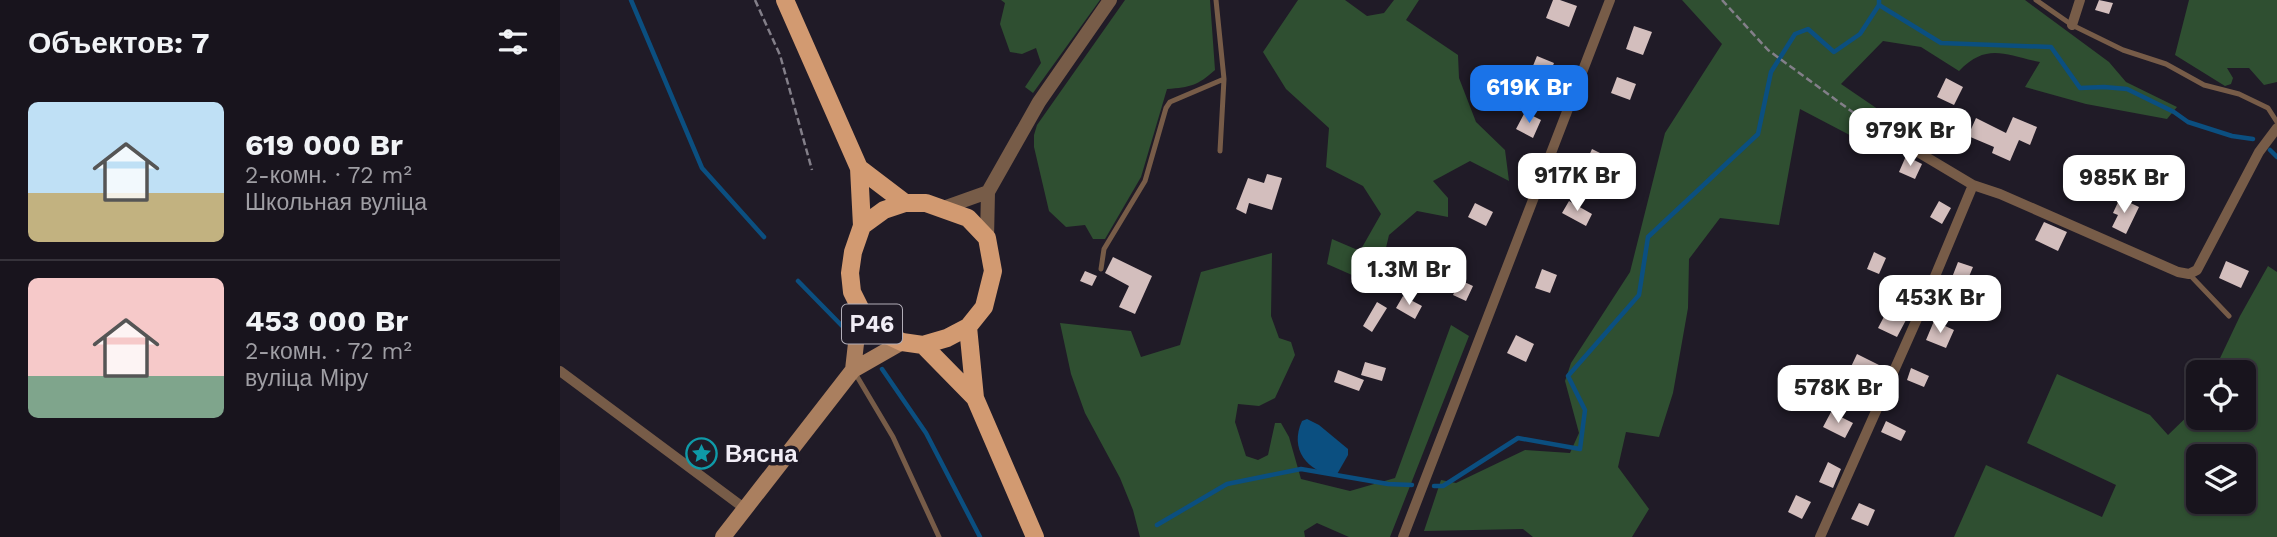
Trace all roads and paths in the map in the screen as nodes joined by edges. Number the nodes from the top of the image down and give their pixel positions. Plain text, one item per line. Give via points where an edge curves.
1 (755, 0) edge
2 (785, 0) edge
3 (1110, 0) edge
4 (1216, 0) edge
5 (1610, 0) edge
6 (1722, 0) edge
7 (2036, 0) edge
8 (2080, 0) edge
9 (2073, 25) junction
10 (1224, 79) junction
11 (1929, 117) dead end
12 (2277, 122) edge
13 (2277, 128) edge
14 (1906, 145) junction
15 (1220, 152) dead end
16 (859, 168) junction
17 (812, 170) dead end
18 (1973, 185) junction
19 (988, 192) junction
20 (905, 203) junction
21 (943, 208) junction
22 (862, 226) junction
23 (986, 238) junction
24 (1101, 269) dead end
25 (2189, 274) junction
26 (860, 308) junction
27 (2229, 316) dead end
28 (968, 327) junction
29 (902, 342) junction
30 (923, 345) junction
31 (853, 370) junction
32 (560, 371) edge
33 (975, 398) junction
34 (744, 508) junction
35 (723, 537) edge
36 (939, 537) edge
37 (1035, 537) edge
38 (1403, 537) edge
39 (1820, 537) edge

1 - 17 path via 780,55
2 - 16 main road, Р46
3 - 19 street via 1039,102
4 - 10 lane
5 - 38 street
6 - 14 path via 1768,50
7 - 9 lane
8 - 9 street
9 - 12 lane via 2204,85 2239,94 2268,108
10 - 15 lane
10 - 24 lane via 1176,98 1166,108 1144,181 1104,249
11 - 14 lane
13 - 25 street via 2259,152 2197,270
14 - 18 street
16 - 20 main road, Р46
16 - 22 main road, Р46
18 - 25 street
18 - 39 street
19 - 21 street
19 - 23 street
20 - 21 main road
20 - 22 main road via 884,210
21 - 23 main road via 968,218
22 - 26 main road, Р46 via 850,273
23 - 28 main road via 993,271 985,307
25 - 27 lane
26 - 29 main road, Р46 via 870,322
26 - 31 main road
28 - 30 main road, Р46
28 - 33 main road, Р46
29 - 30 main road, Р46
29 - 31 main road
30 - 33 main road, Р46
31 - 34 main road
31 - 36 lane via 893,437
32 - 34 street
33 - 37 main road, Р46
34 - 35 main road

